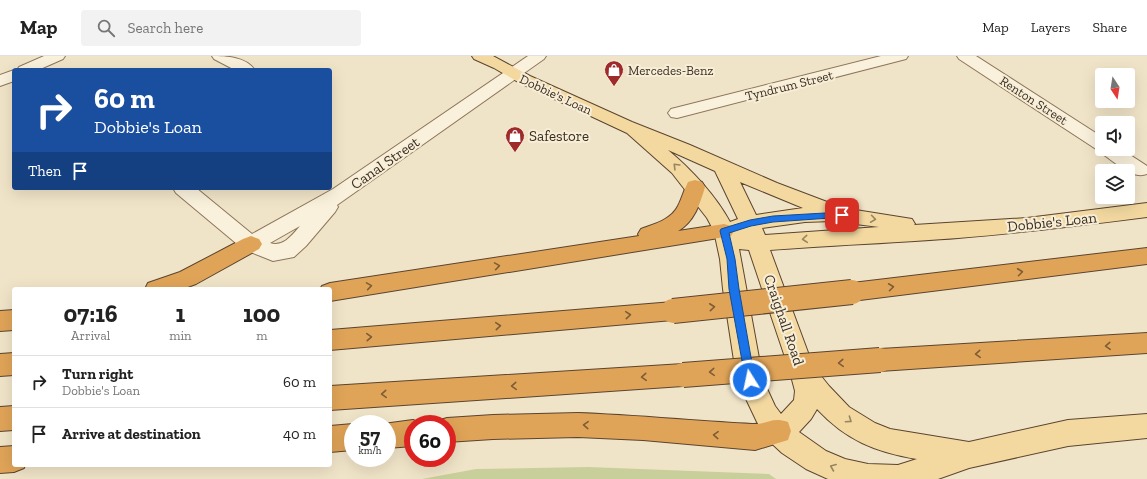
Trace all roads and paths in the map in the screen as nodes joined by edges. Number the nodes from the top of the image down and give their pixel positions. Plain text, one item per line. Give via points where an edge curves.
1 (57, 56) edge
2 (220, 56) edge
3 (480, 56) edge
4 (538, 56) edge
5 (900, 56) edge
6 (965, 56) edge
7 (30, 68) edge
8 (243, 68) edge
9 (514, 73) junction
10 (12, 76) edge
11 (0, 81) edge
12 (678, 113) dead end
13 (633, 129) junction
14 (1095, 140) edge
15 (1119, 156) edge
16 (723, 168) junction
17 (1140, 170) dead end
18 (695, 187) junction
19 (185, 190) edge
20 (1147, 210) edge
21 (842, 215) junction
22 (956, 232) junction
23 (754, 233) junction
24 (726, 236) junction
25 (251, 244) junction
26 (602, 249) junction
27 (1147, 256) edge
28 (162, 287) edge
29 (332, 292) edge
30 (12, 320) edge
31 (0, 321) edge
32 (332, 340) edge
33 (1147, 343) edge
34 (12, 364) edge
35 (0, 365) edge
36 (803, 372) junction
37 (332, 398) edge
38 (12, 418) edge
39 (0, 419) edge
40 (1147, 426) edge
41 (456, 429) edge
42 (766, 434) junction
43 (344, 438) edge
44 (332, 439) edge
45 (969, 455) junction
46 (12, 459) edge
47 (0, 460) edge
48 (899, 479) edge

1 - 7 street
2 - 8 street
3 - 9 main road, Dobbie's Loan
4 - 9 street, Canal Street
5 - 12 street, Tyndrum Street
6 - 14 street, Renton Street
9 - 13 main road, Dobbie's Loan
9 - 25 street, Canal Street via 340,194 299,241 286,251 273,253
10 - 11 street
13 - 16 main road, Dobbie's Loan
18 -> 13 main road, Dobbie's Loan via 667,158
15 - 17 street
16 - 21 main road, Dobbie's Loan
16 - 23 main road
18 - 24 main road, Dobbie's Loan via 716,215
18 - 26 highway via 684,215 668,228
19 - 25 street, Canal Street
20 - 22 main road, Dobbie's Loan
21 -> 22 main road, Dobbie's Loan
21 - 23 main road, Dobbie's Loan via 794,217
22 -> 23 main road, Dobbie's Loan via 832,236
23 - 24 main road, Dobbie's Loan
23 - 36 main road, Craighall Road
24 - 26 highway
24 - 42 main road, Craighall Road via 750,380 766,414
25 - 28 highway via 188,278
29 -> 26 highway
32 -> 27 highway, bridge via 673,311
30 - 31 highway
33 -> 37 highway, bridge
34 - 35 highway
36 - 42 main road via 808,393 804,408 791,423
36 -> 45 main road, Craighall Road via 840,415 865,432 890,442
38 - 39 highway
40 - 45 main road, Craighall Road via 1068,433
42 -> 41 highway via 708,434 578,424
48 -> 42 main road, Craighall Road via 868,478 844,472 816,460 792,444
43 - 44 highway
45 - 48 main road, Craighall Road
46 - 47 highway

